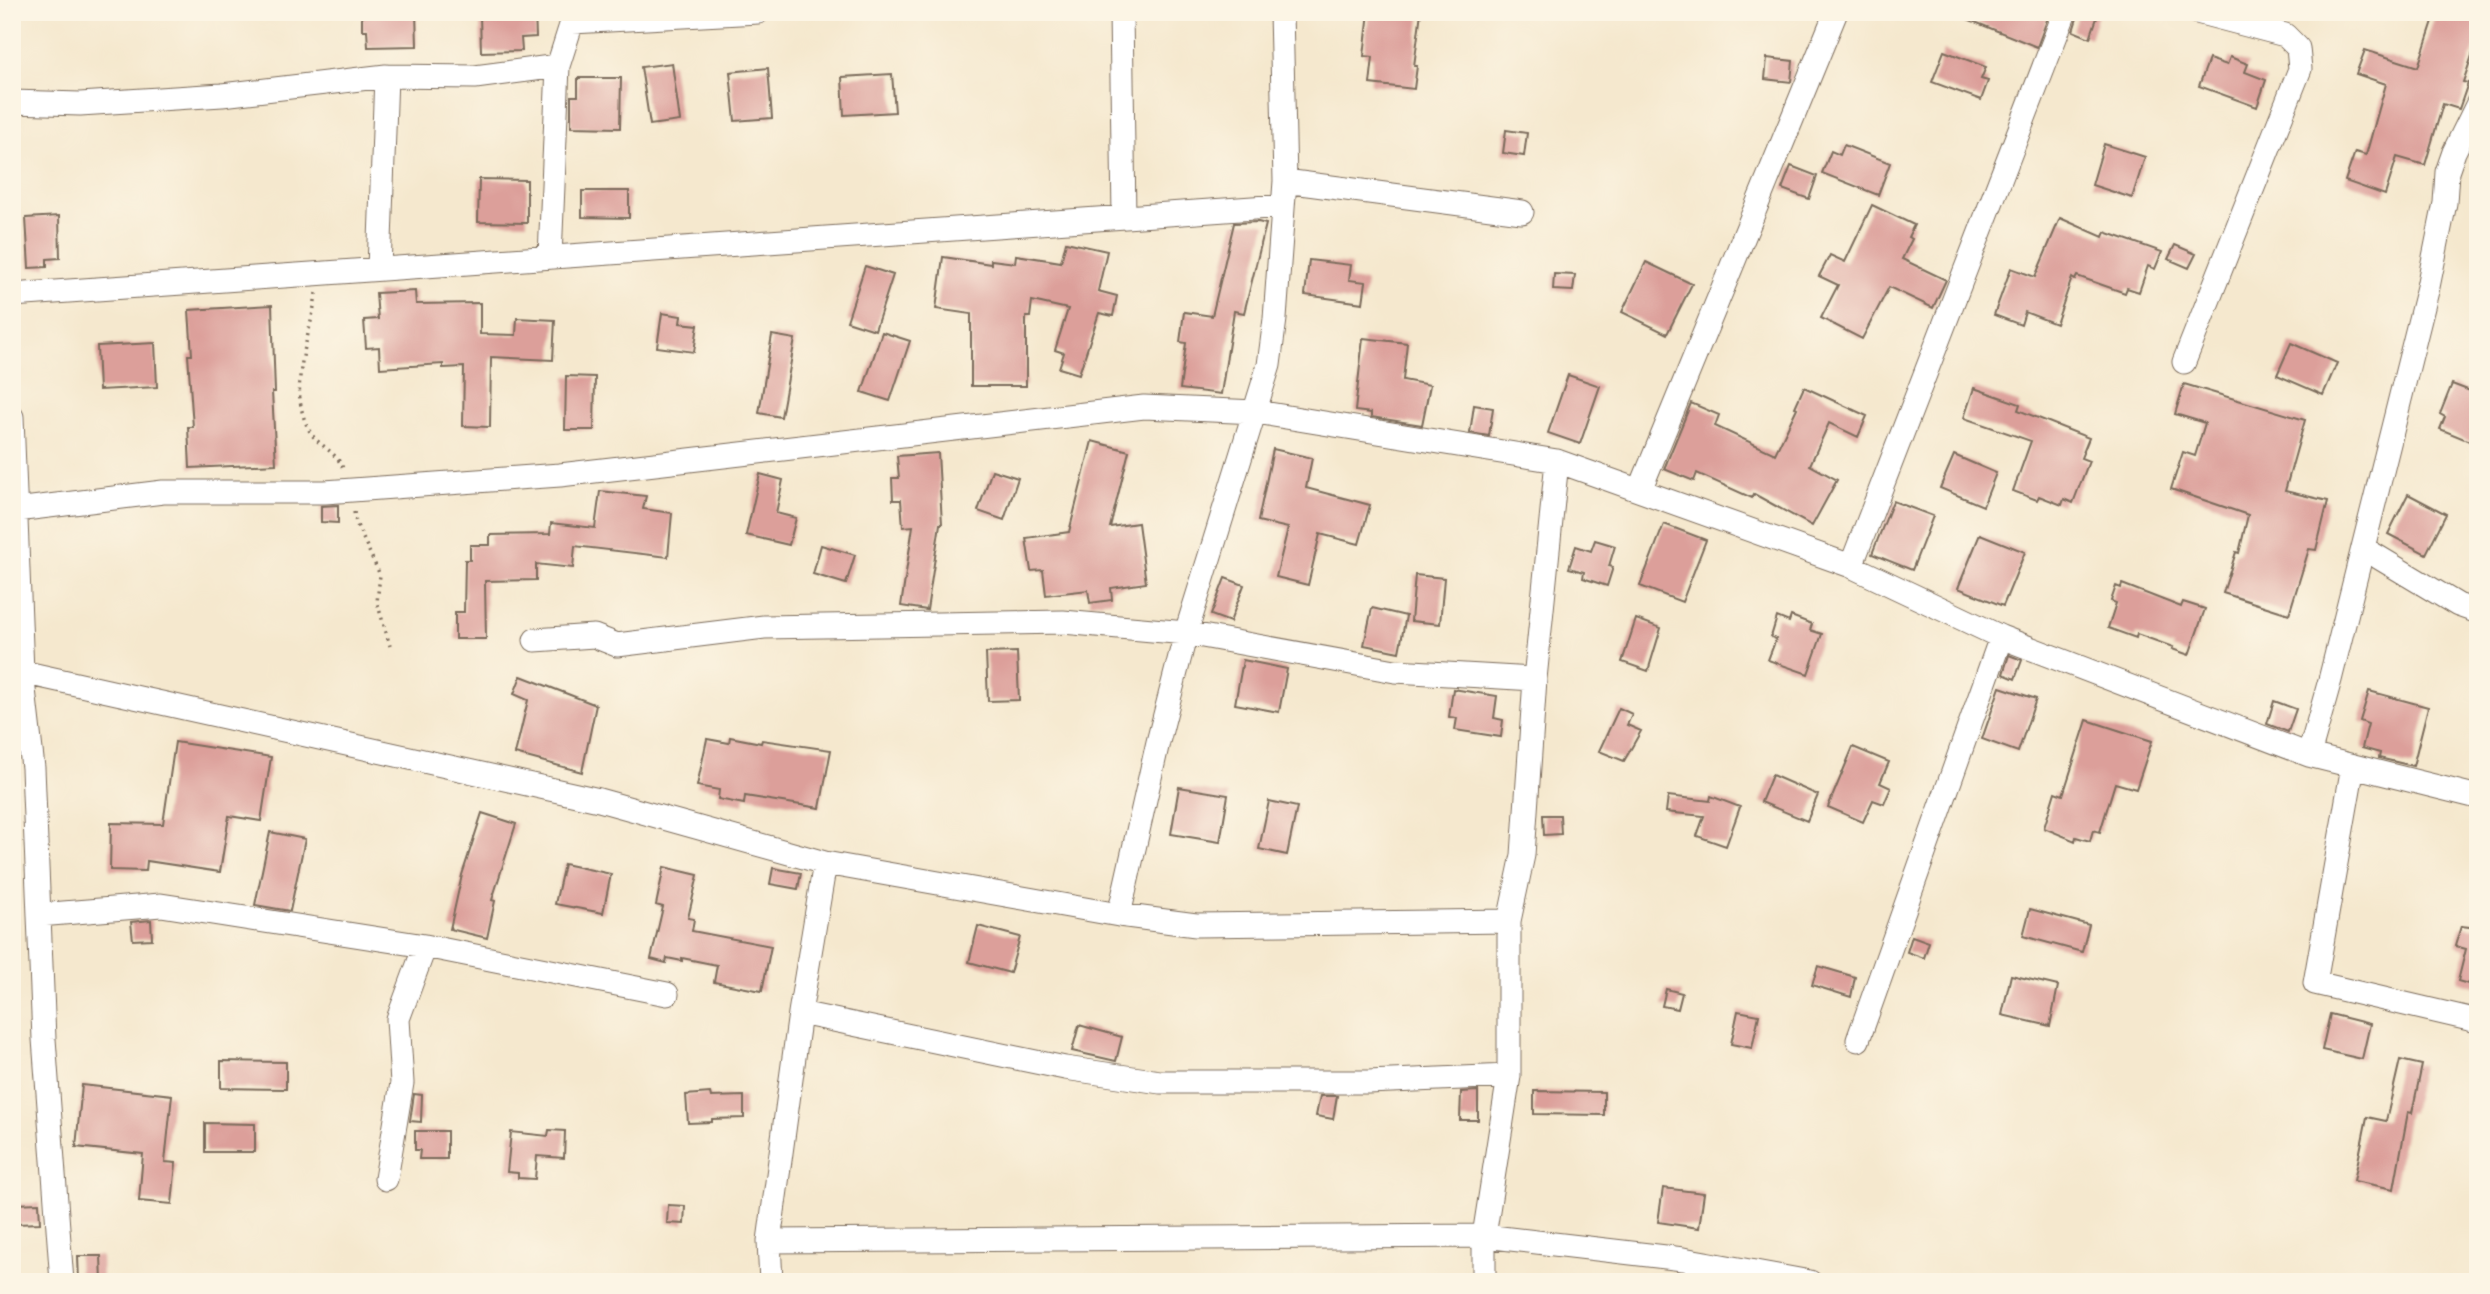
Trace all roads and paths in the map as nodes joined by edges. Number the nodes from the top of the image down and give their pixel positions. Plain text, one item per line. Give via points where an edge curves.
1 (758, 12) edge
2 (1121, 12) edge
3 (1281, 12) edge
4 (1836, 12) edge
5 (2065, 12) edge
6 (2197, 12) edge
7 (558, 66) junction
8 (386, 76) junction
9 (12, 102) edge
10 (2478, 103) edge
11 (1285, 181) junction
12 (1282, 206) junction
13 (1522, 212) dead end
14 (1124, 218) junction
15 (550, 257) junction
16 (379, 269) junction
17 (318, 273) junction
18 (12, 295) edge
19 (2184, 362) dead end
20 (1256, 412) junction
21 (12, 417) edge
22 (1557, 461) junction
23 (350, 490) junction
24 (1640, 490) junction
25 (16, 510) junction
26 (2363, 548) junction
27 (1851, 566) junction
28 (2478, 612) edge
29 (1186, 634) junction
30 (2001, 637) junction
31 (535, 640) dead end
32 (390, 646) dead end
33 (22, 672) junction
34 (1535, 678) junction
35 (2309, 755) junction
36 (2353, 766) junction
37 (2478, 797) edge
38 (825, 863) junction
39 (39, 915) junction
40 (1119, 915) junction
41 (1509, 921) junction
42 (425, 946) junction
43 (667, 993) dead end
44 (800, 1013) junction
45 (2478, 1021) edge
46 (1858, 1040) dead end
47 (1509, 1076) junction
48 (386, 1179) dead end
49 (1484, 1236) junction
50 (769, 1241) junction
51 (62, 1282) edge
52 (771, 1282) edge
53 (1484, 1282) edge
54 (1810, 1282) edge

1 - 7 street via 572,22
2 - 14 street
3 - 11 street
4 - 24 street
5 - 27 street
6 - 19 street via 2285,35 2298,48 2300,69
7 - 8 street via 475,77
7 - 15 street
8 - 9 street via 222,95 80,104
8 - 16 street
10 - 26 street via 2447,172 2433,264
11 - 12 street
11 - 13 street
12 - 14 street
12 - 20 street via 1274,331
14 - 15 street
15 - 16 street
16 - 17 street
17 - 18 street
17 - 23 path via 299,393 311,434 341,462
20 - 22 street
20 - 23 street via 1144,407 560,475
20 - 29 street
21 - 25 street
22 - 24 street
22 - 34 street
23 - 25 street via 163,492
23 - 32 path via 356,523 380,575 377,602
24 - 27 street
25 - 33 street
26 - 28 street via 2458,605
26 - 35 street
27 - 30 street
29 - 31 street via 1062,622 941,623 764,627 617,645 594,636
29 - 34 street via 1395,671
29 - 40 street
30 - 35 street
30 - 46 street
33 - 38 street via 599,800
33 - 39 street via 33,768
34 - 41 street via 1523,855
35 - 36 street
36 - 37 street
36 - 45 street via 2315,983
38 - 40 street
38 - 44 street
39 - 42 street via 161,905
39 - 51 street
40 - 41 street via 1196,925
41 - 47 street
42 - 43 street
42 - 48 street via 398,1019 402,1083
44 - 47 street via 1065,1068 1160,1082 1368,1082
44 - 50 street
47 - 49 street
49 - 50 street
49 - 53 street
49 - 54 street via 1683,1259
50 - 52 street

